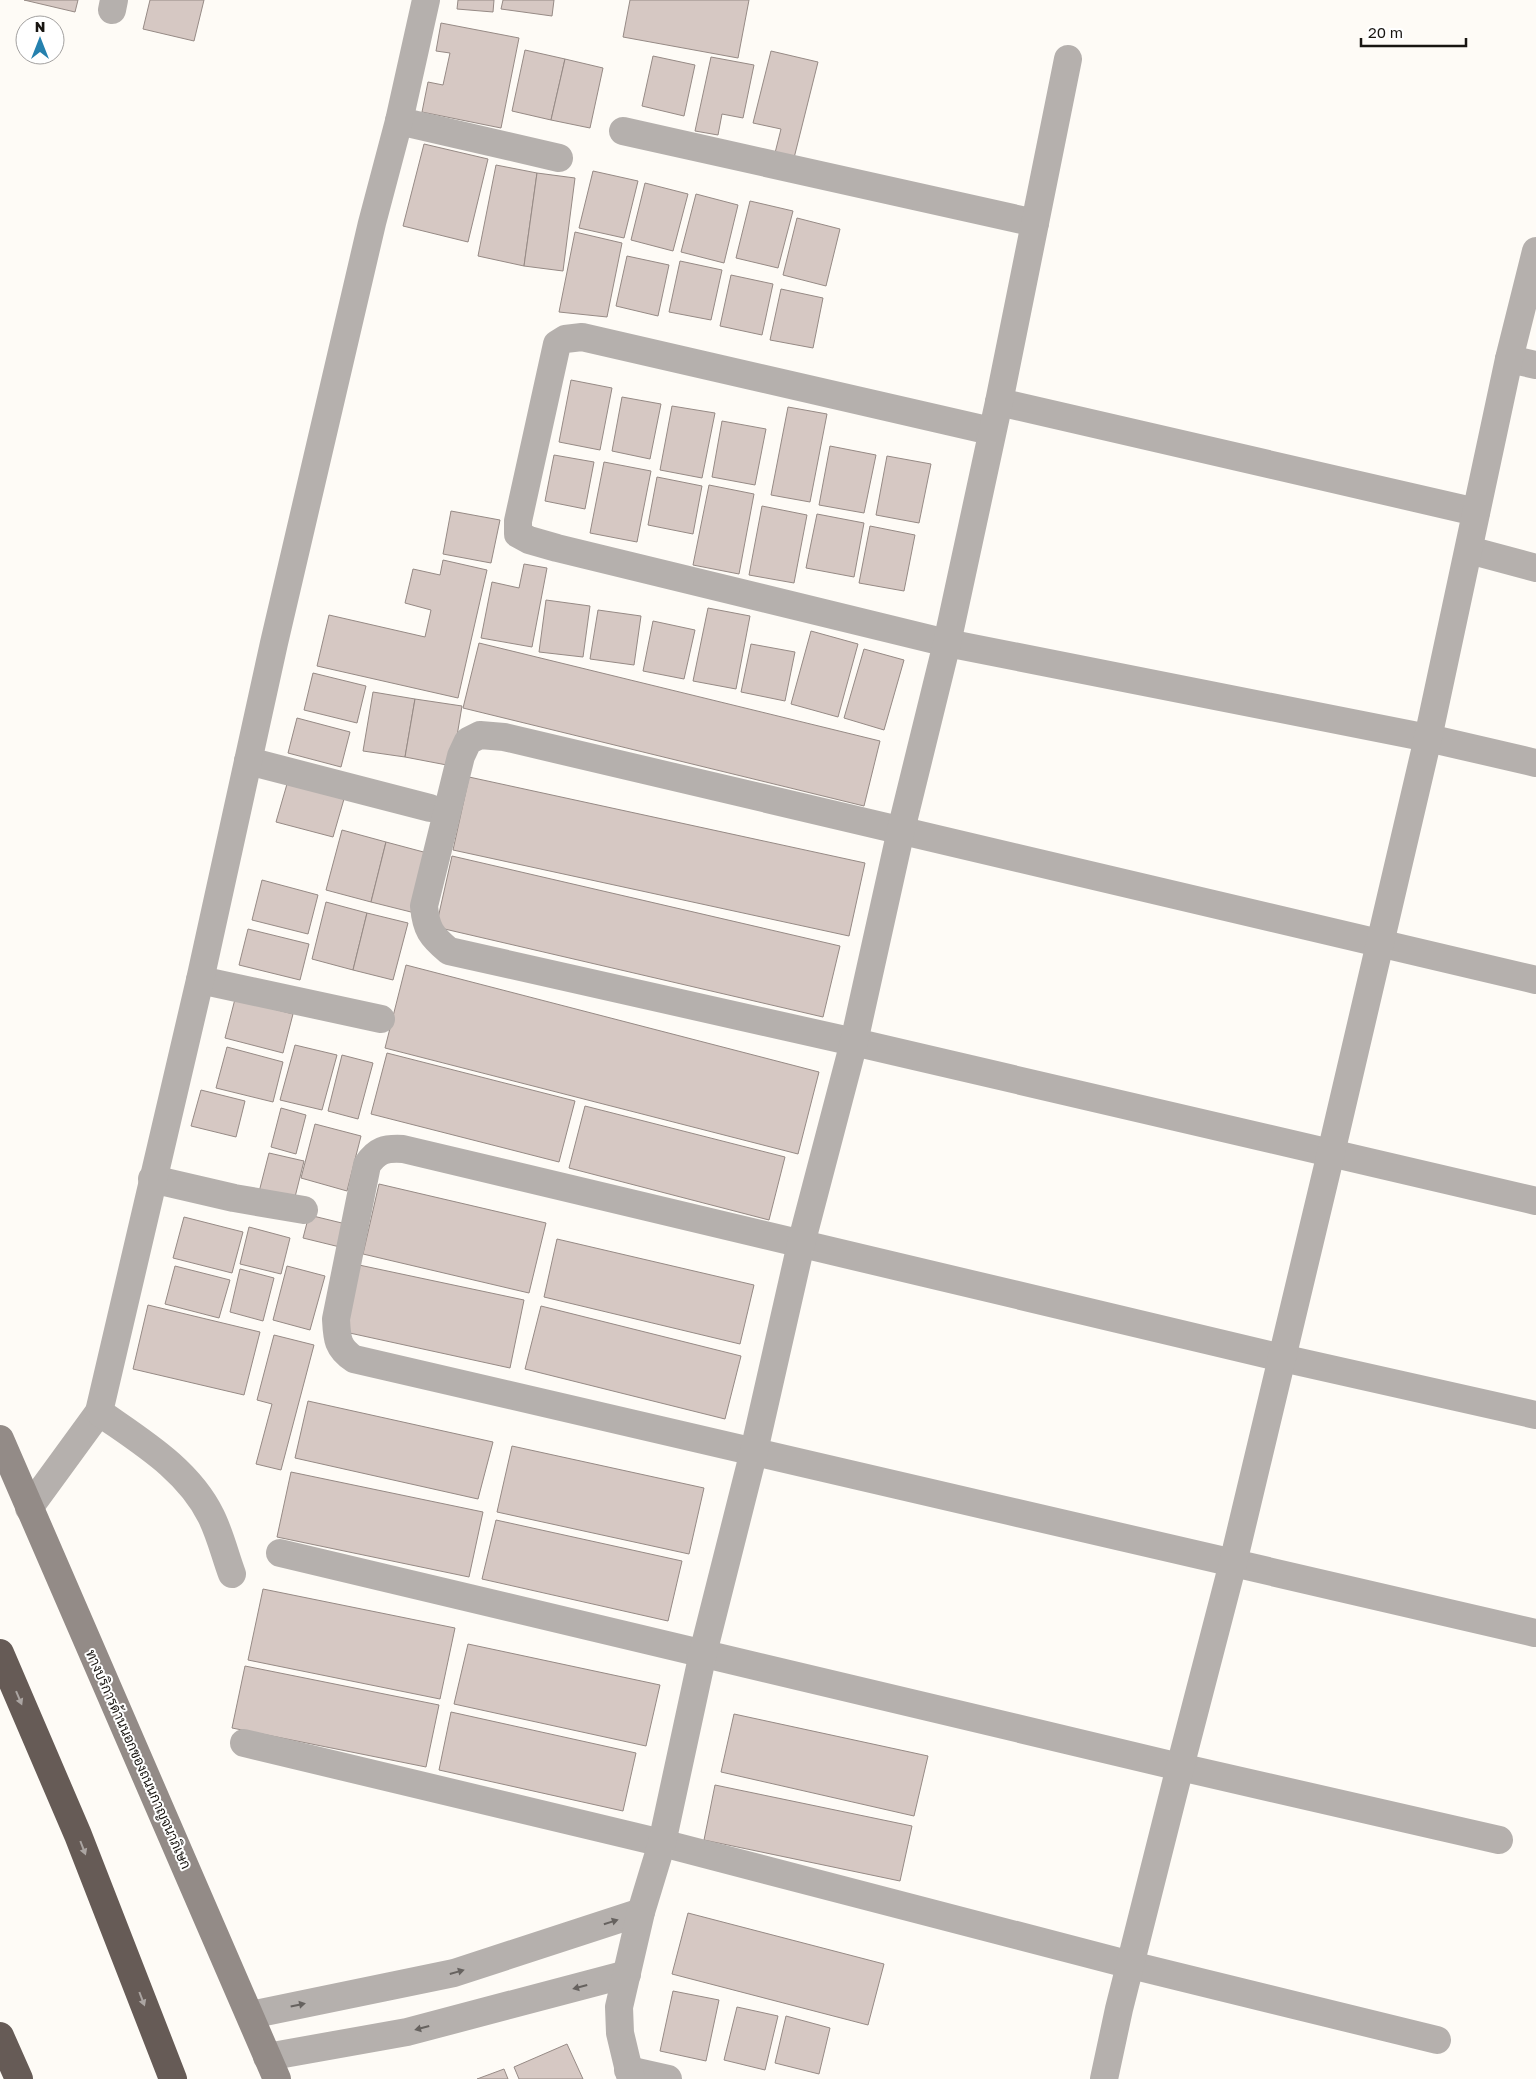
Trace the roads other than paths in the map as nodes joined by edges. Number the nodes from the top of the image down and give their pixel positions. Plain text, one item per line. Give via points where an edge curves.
1 (426, 0) edge
2 (1068, 59) dead end
3 (399, 121) junction
4 (623, 131) dead end
5 (560, 158) dead end
6 (1035, 224) junction
7 (1536, 251) edge
8 (1509, 359) junction
9 (1536, 365) edge
10 (999, 402) junction
11 (992, 431) junction
12 (1476, 512) junction
13 (1468, 550) junction
14 (1536, 568) edge
15 (947, 642) junction
16 (1428, 738) junction
17 (248, 761) junction
18 (1536, 762) edge
19 (430, 808) dead end
20 (902, 830) junction
21 (1381, 942) junction
22 (200, 980) junction
23 (1536, 980) edge
24 (380, 1019) dead end
25 (854, 1042) junction
26 (1331, 1153) junction
27 (152, 1179) junction
28 (1536, 1201) edge
29 (304, 1210) dead end
30 (801, 1244) junction
31 (1282, 1358) junction
32 (99, 1412) junction
33 (1536, 1415) edge
34 (0, 1439) edge
35 (754, 1451) junction
36 (30, 1508) junction
37 (280, 1553) dead end
38 (1233, 1563) junction
39 (232, 1574) dead end
40 (1535, 1633) dead end
41 (0, 1653) edge
42 (703, 1653) junction
43 (244, 1743) dead end
44 (1180, 1767) junction
45 (1499, 1840) dead end
46 (662, 1842) junction
47 (641, 1912) junction
48 (1131, 1964) junction
49 (627, 1974) junction
50 (250, 2015) junction
51 (0, 2036) edge
52 (1437, 2040) dead end
53 (272, 2068) edge
54 (629, 2074) edge
55 (19, 2079) edge
56 (173, 2079) edge
57 (668, 2079) edge
58 (1104, 2079) edge

1 - 3 street
2 - 6 street
3 - 5 street
3 - 17 street via 372,223
4 - 6 street
6 - 10 street
7 - 8 street
8 - 9 street
8 - 12 street
10 - 11 street
10 - 12 street
11 - 15 street
11 - 15 street via 582,337 565,339 557,344 518,521 518,534 538,543
12 - 13 street
13 - 14 street
13 - 16 street
15 - 16 street
15 - 20 street
16 - 18 street
16 - 21 street
17 - 19 street
17 - 22 street
20 - 21 street
20 - 25 street
20 - 25 street via 504,737 480,735 468,741 461,756 424,906 426,925 435,939 449,951
21 - 23 street
21 - 26 street
22 - 24 street
22 - 27 street
25 - 26 street
25 - 30 street
26 - 28 street
26 - 31 street
27 - 29 street
27 - 32 street
30 - 31 street
30 - 35 street
30 - 35 street via 403,1149 390,1148 374,1154 367,1165 336,1319 337,1337 344,1352 354,1359
31 - 33 street
31 - 38 street
32 - 36 street
32 - 39 street via 165,1458 197,1494 211,1516
34 - 36 main road, ทางบริการด้านนอกของถนนกาญจนาภิเษก
35 - 38 street
35 - 42 street
36 - 50 main road, ทางบริการด้านนอกของถนนกาญจนาภิเษก
37 - 42 street
38 - 40 street
38 - 44 street
41 -> 56 highway via 78,1835
42 - 44 street
42 - 46 street
43 - 46 street
44 - 45 street
44 - 48 street
46 - 47 street
46 - 48 street
47 - 49 street
50 -> 47 street via 454,1973
48 - 52 street
48 - 58 street
49 -> 53 street
49 - 54 street via 619,2006 620,2033
50 - 53 main road, ทางบริการด้านนอกของถนนกาญจนาภิเษก
51 - 55 highway
54 - 57 street

